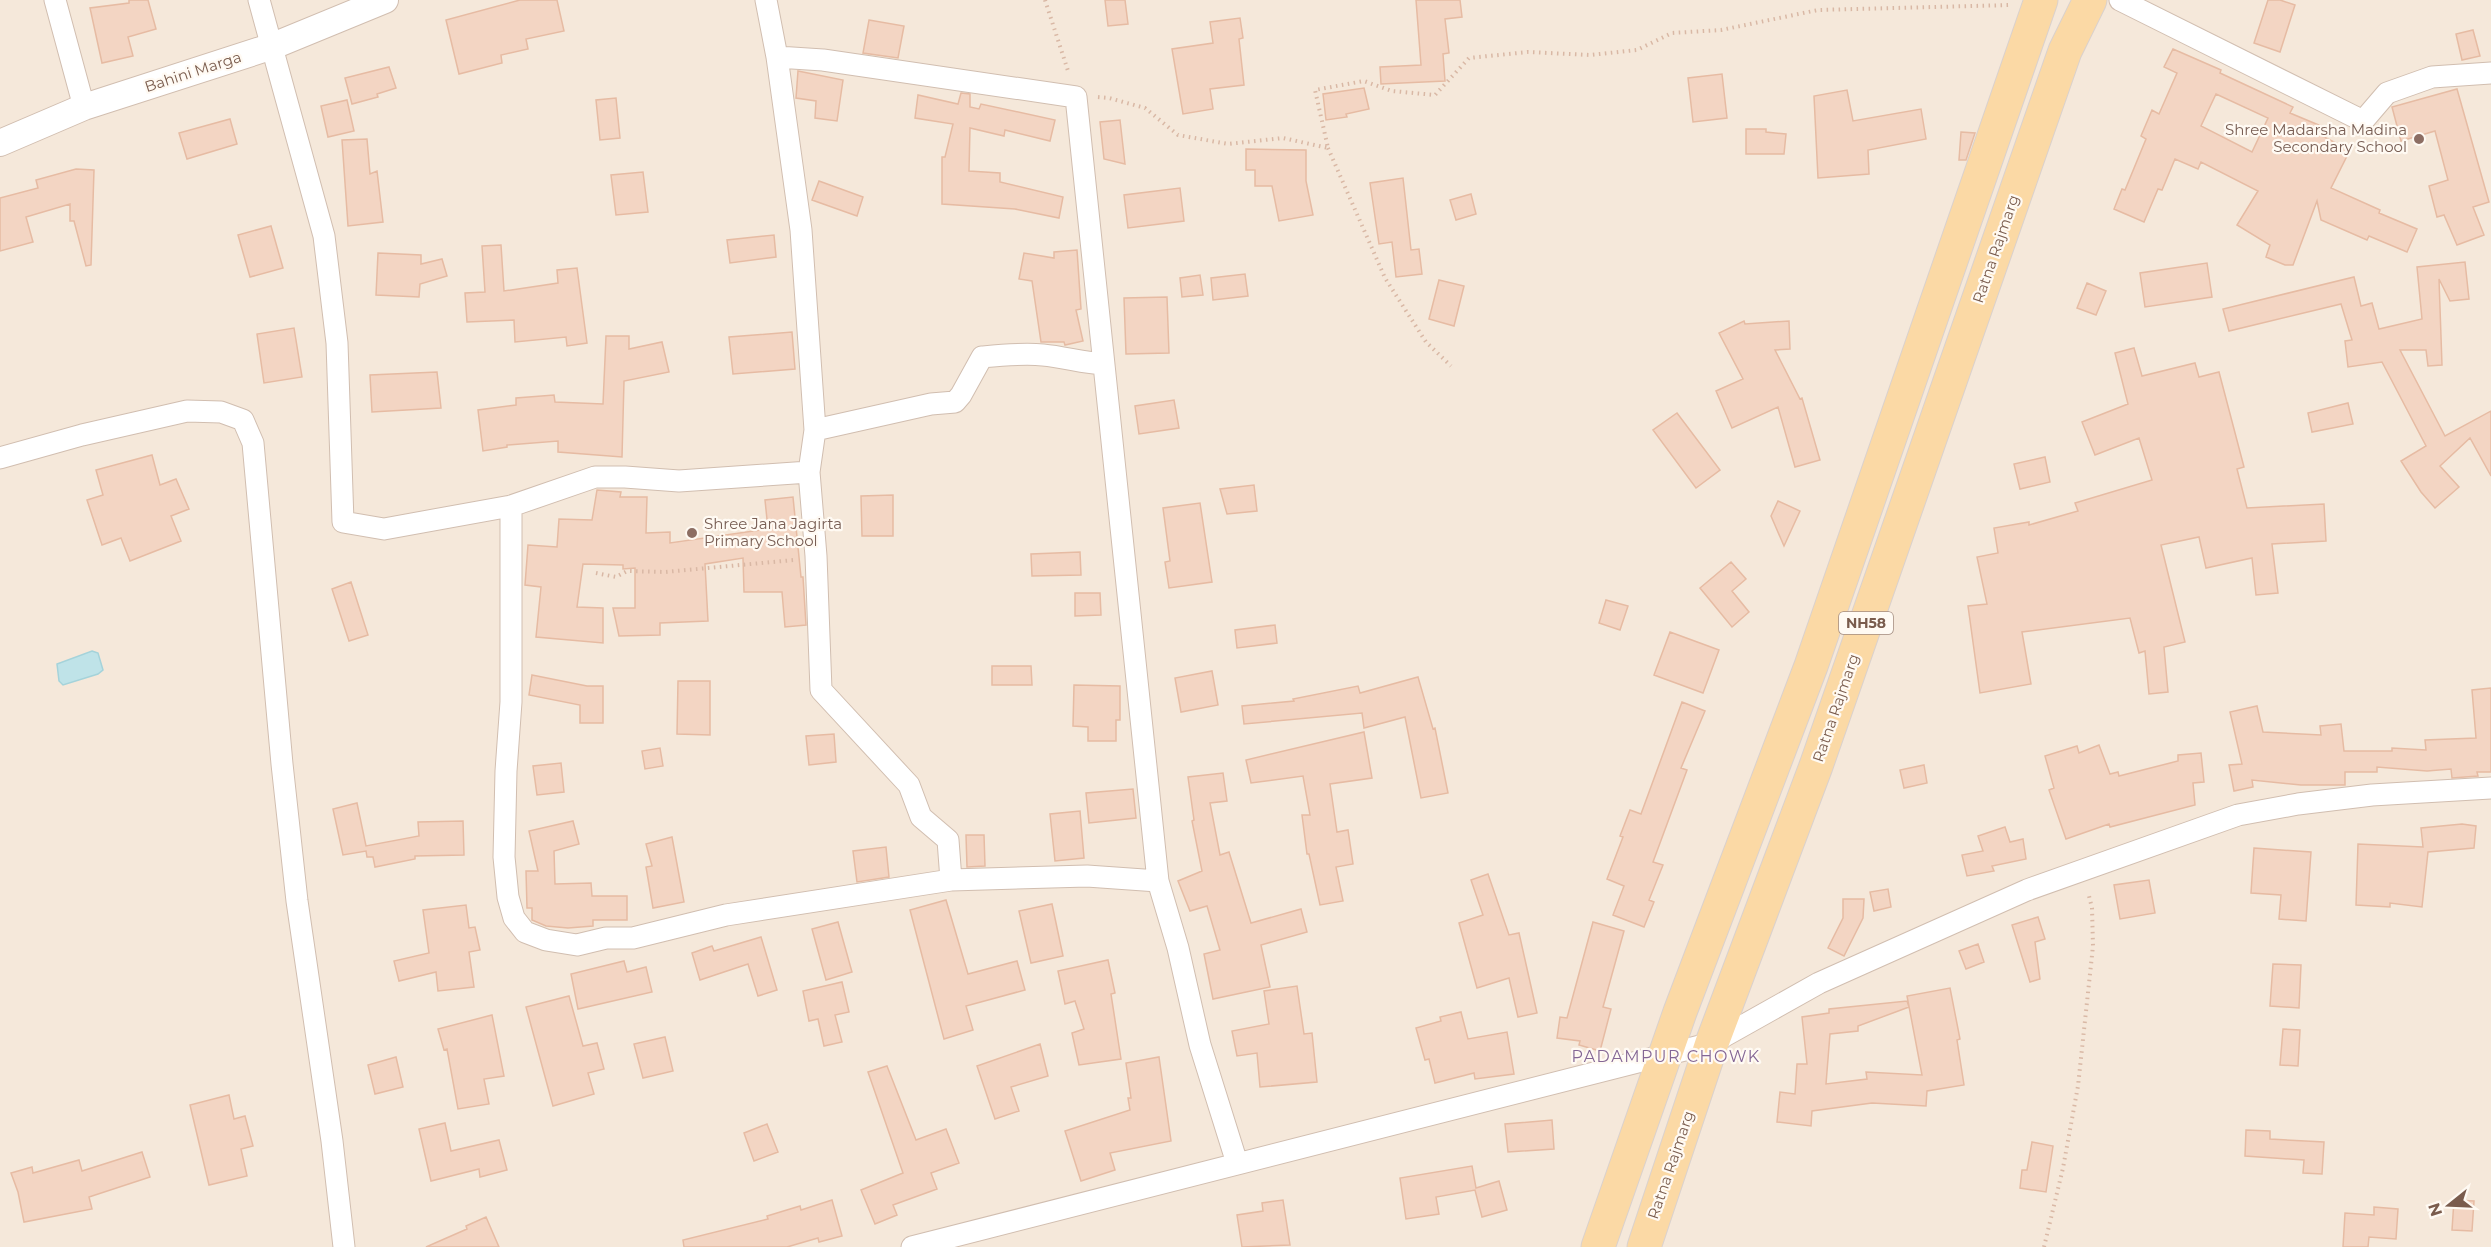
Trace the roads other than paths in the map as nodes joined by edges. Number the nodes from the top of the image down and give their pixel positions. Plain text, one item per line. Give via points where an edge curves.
1 (55, 0) edge
2 (259, 0) edge
3 (385, 0) edge
4 (766, 0) edge
5 (2090, 0) edge
6 (2120, 0) edge
7 (2041, 1) edge
8 (273, 46) junction
9 (777, 57) junction
10 (2491, 73) edge
11 (84, 107) junction
12 (0, 142) edge
13 (1104, 364) junction
14 (815, 430) junction
15 (0, 458) edge
16 (809, 472) junction
17 (511, 506) junction
18 (2491, 788) edge
19 (951, 880) junction
20 (1158, 881) junction
21 (1712, 1043) junction
22 (1666, 1056) junction
23 (1237, 1163) junction
24 (344, 1247) edge
25 (912, 1247) edge
26 (1598, 1247) edge
27 (1644, 1247) edge

1 - 11 street
2 - 8 street
3 - 8 street, Bahini Marga
4 - 9 street
5 - 21 main road, Ratna Rajmarg / NH58 via 2066,51 1816,766
6 - 10 street via 2362,121 2386,93 2432,77
7 - 22 main road, NH58 via 1811,666
8 - 11 street, Bahini Marga
8 - 17 street via 324,236 337,343 343,522 384,529
9 - 13 street via 824,60 1076,97
9 - 14 street via 801,230
11 - 12 street, Bahini Marga
13 - 14 street via 1044,355 982,357 955,402
13 - 20 street
14 - 16 street
15 - 24 street via 187,411 221,412 243,420 253,443 297,901
16 - 17 street via 679,482 595,477
16 - 19 street via 821,690 909,785 921,817 948,840
17 - 19 street via 511,702 504,857 508,897 514,918 525,932 577,945 606,938 633,938 726,915
18 - 21 street via 2372,795 2238,815 2027,890 1819,983
19 - 20 street via 1087,876
20 - 23 street via 1200,1045
21 - 22 street
21 - 27 main road, Ratna Rajmarg / NH58
22 - 23 street
22 - 26 main road, NH58
23 - 25 street

